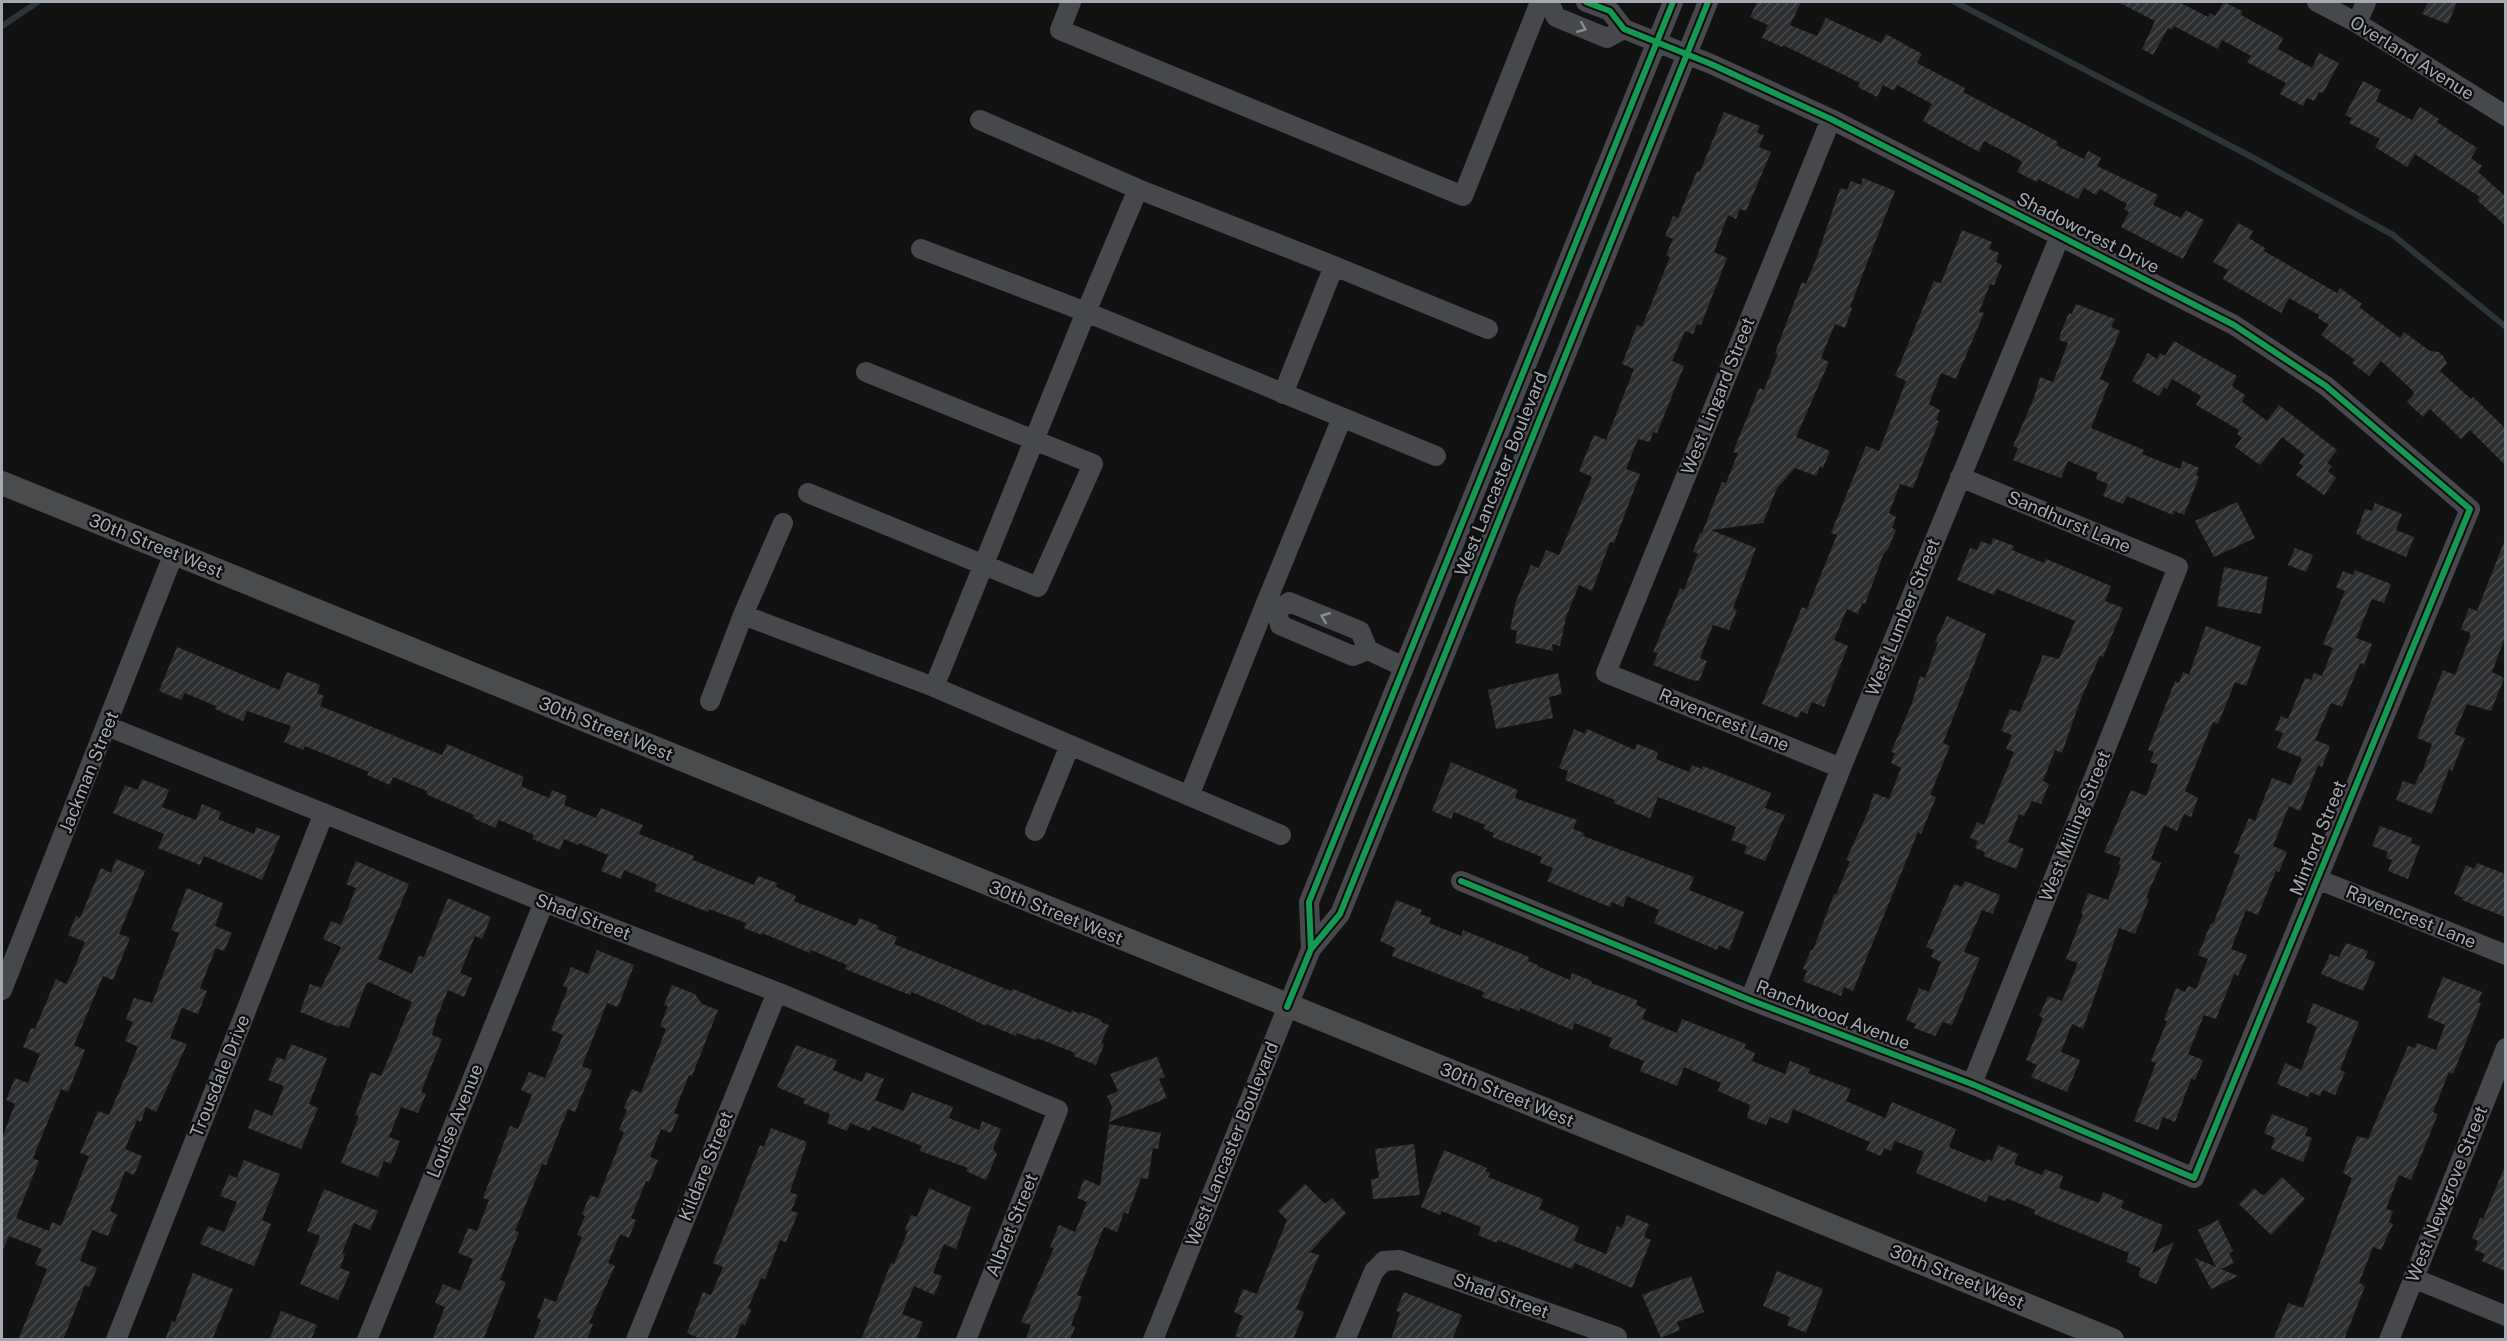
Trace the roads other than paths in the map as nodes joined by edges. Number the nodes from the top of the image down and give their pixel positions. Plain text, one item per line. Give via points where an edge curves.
1 (1071, 2) edge
2 (1540, 2) edge
3 (1547, 2) edge
4 (1586, 2) edge
5 (1673, 2) edge
6 (1708, 2) edge
7 (2317, 2) edge
8 (2366, 2) edge
9 (2357, 23) junction
10 (1624, 28) junction
11 (1656, 43) junction
12 (1686, 55) junction
13 (2505, 116) edge
14 (1831, 119) junction
15 (980, 120) dead end
16 (1138, 189) junction
17 (2060, 236) junction
18 (921, 249) dead end
19 (1334, 266) junction
20 (1086, 312) junction
21 (1488, 329) dead end
22 (866, 372) dead end
23 (1283, 394) junction
24 (1342, 418) junction
25 (1034, 439) junction
26 (1436, 456) dead end
27 (1960, 477) junction
28 (2, 483) edge
29 (808, 493) dead end
30 (2470, 509) joint
31 (783, 523) dead end
32 (174, 554) junction
33 (983, 564) junction
34 (2178, 567) joint
35 (1271, 606) junction
36 (743, 615) junction
37 (1404, 667) junction
38 (1606, 673) joint
39 (934, 687) junction
40 (710, 701) dead end
41 (107, 726) junction
42 (1070, 745) junction
43 (1841, 768) junction
44 (1189, 796) junction
45 (324, 813) junction
46 (1035, 831) dead end
47 (1281, 835) dead end
48 (2317, 879) junction
49 (1461, 881) dead end
50 (544, 902) junction
51 (1311, 950) junction
52 (2505, 955) edge
53 (2, 990) edge
54 (777, 992) junction
55 (1750, 999) junction
56 (1287, 1007) junction
57 (2505, 1048) edge
58 (1972, 1084) junction
59 (1058, 1110) joint
60 (2194, 1178) joint
61 (2413, 1278) junction
62 (2505, 1316) edge
63 (1617, 1338) edge
64 (116, 1340) edge
65 (367, 1340) edge
66 (636, 1340) edge
67 (966, 1340) edge
68 (1153, 1340) edge
69 (1345, 1340) edge
70 (2112, 1340) edge
71 (2389, 1340) edge

1 - 2 street via 1060,30 1462,196
3 -> 10 street via 1556,17 1607,38
4 - 10 street, Shadowcrest Drive via 1610,11
5 - 11 street, West Lancaster Boulevard
6 - 12 street, West Lancaster Boulevard
7 - 9 street, Overland Avenue
8 - 9 street
9 - 13 street, Overland Avenue
10 - 11 street, Shadowcrest Drive
11 - 12 street, Shadowcrest Drive
11 - 37 street, West Lancaster Boulevard
12 - 14 street, Shadowcrest Drive
12 - 51 street, West Lancaster Boulevard via 1340,914
14 - 17 street, Shadowcrest Drive
14 - 38 street, West Lingard Street
15 - 16 street
16 - 19 street
16 - 20 street
17 - 27 street, West Lumber Street
17 - 30 street, Shadowcrest Drive via 2234,325 2326,386
18 - 20 street
19 - 21 street
19 - 23 street
20 - 23 street
20 - 25 street
22 - 25 street
23 - 24 street
24 - 26 street
24 - 35 street
25 - 33 street
25 - 33 street via 1093,464 1038,587
27 - 34 street, Sandhurst Lane
27 - 43 street, West Lumber Street
28 - 32 main road, 30th Street West
29 - 33 street
30 - 48 street, Minford Street
31 - 36 street
32 - 41 street, Jackman Street
32 - 56 main road, 30th Street West
33 - 39 street
34 - 58 street, West Milling Street
35 - 37 street via 1289,602 1360,631 1368,650
35 - 44 street
36 - 39 street
36 - 40 street
37 - 51 street, West Lancaster Boulevard via 1309,902
38 - 43 street, Ravencrest Lane
39 - 42 street
41 - 45 street, Shad Street
41 - 53 street, Jackman Street
42 - 44 street
42 - 46 street
43 - 55 street, West Lumber Street
44 - 47 street
45 - 50 street, Shad Street
45 - 64 street, Trousdale Drive
48 - 52 street, Ravencrest Lane
48 - 60 street, Minford Street
49 - 55 street, Ranchwood Avenue
50 - 54 street, Shad Street
50 - 65 street, Louise Avenue
51 - 56 street, West Lancaster Boulevard
54 - 59 street, Shad Street
54 - 66 street, Kildare Street
55 - 58 street, Ranchwood Avenue
56 - 68 street, West Lancaster Boulevard
56 - 70 main road, 30th Street West
57 - 61 street, West Newgrove Street
58 - 60 street, Ranchwood Avenue
59 - 67 street, Albret Street
61 - 62 street
61 - 71 street, West Newgrove Street
63 - 69 street, Shad Street via 1399,1260 1384,1261 1374,1271

